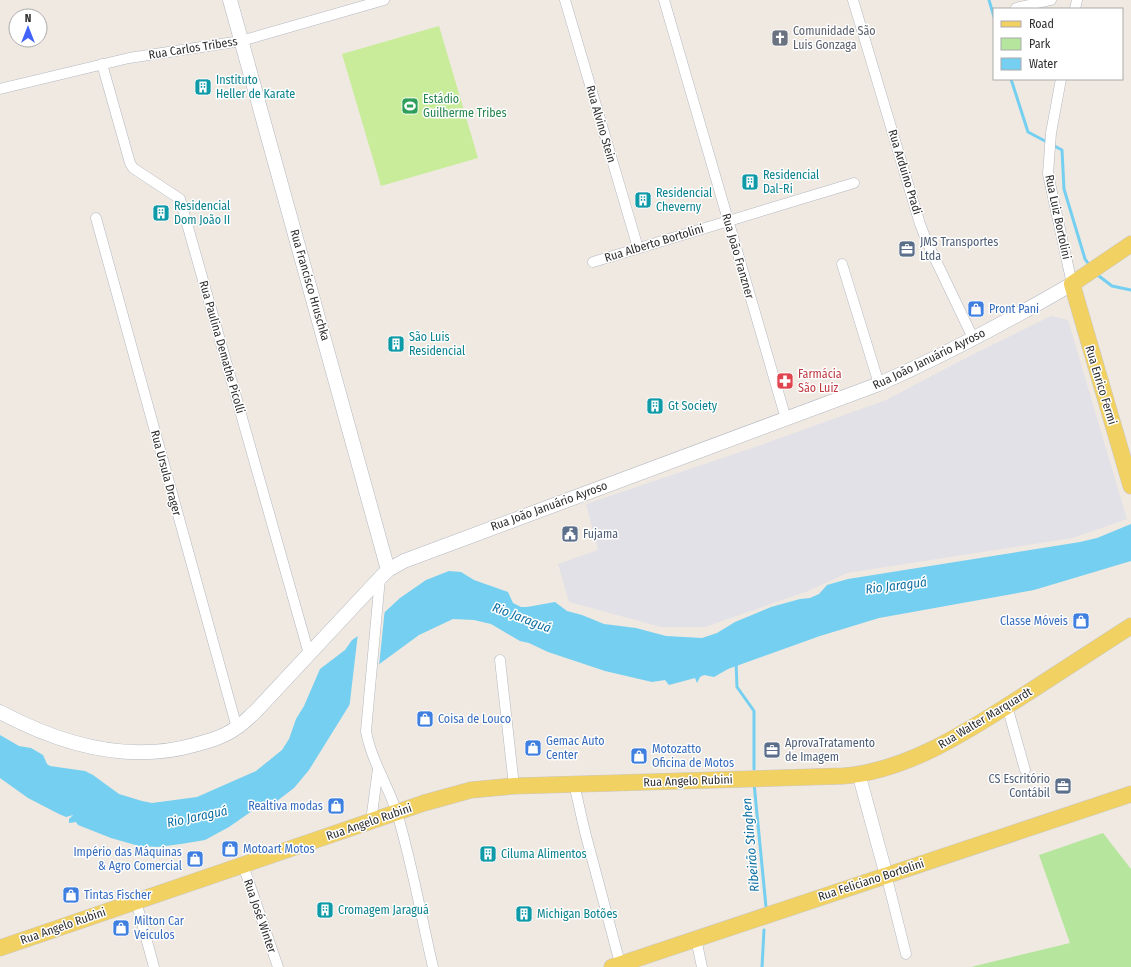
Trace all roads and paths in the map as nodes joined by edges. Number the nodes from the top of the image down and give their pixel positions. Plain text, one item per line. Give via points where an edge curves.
1 (230, 0) edge
2 (384, 0) edge
3 (565, 0) edge
4 (664, 0) edge
5 (853, 0) edge
6 (1050, 0) edge
7 (1016, 8) dead end
8 (241, 40) junction
9 (102, 64) junction
10 (1061, 80) edge
11 (0, 89) edge
12 (854, 183) dead end
13 (96, 218) dead end
14 (728, 221) junction
15 (1131, 244) edge
16 (638, 248) junction
17 (593, 262) dead end
18 (842, 264) dead end
19 (1072, 284) junction
20 (972, 338) junction
21 (879, 384) junction
22 (786, 419) junction
23 (1131, 486) edge
24 (384, 574) junction
25 (1131, 626) edge
26 (309, 654) junction
27 (500, 660) dead end
28 (1007, 706) junction
29 (0, 712) edge
30 (237, 728) junction
31 (378, 769) junction
32 (1025, 770) dead end
33 (859, 775) junction
34 (754, 778) joint
35 (574, 784) junction
36 (514, 786) junction
37 (1131, 794) edge
38 (396, 812) junction
39 (371, 821) junction
40 (243, 865) junction
41 (886, 874) junction
42 (136, 901) junction
43 (696, 939) junction
44 (0, 948) edge
45 (906, 954) dead end
46 (617, 966) edge
47 (154, 967) edge
48 (278, 967) edge
49 (433, 967) edge
50 (702, 967) edge

1 - 8 main road, Rua Francisco Hruschka
2 - 8 street, Rua Carlos Tribess
3 - 16 street, Rua Alvino Stein
4 - 14 street, Rua João Franzner
5 - 20 street, Rua Arduino Pradi via 920,224
6 - 7 street
8 - 9 street, Rua Carlos Tribess via 158,52
8 - 24 main road, Rua Francisco Hruschka
9 - 11 street, Rua Carlos Tribess
9 - 26 street, Rua Paulina Demathe Picolli via 130,163 133,168 180,199
10 - 19 street, Rua Luiz Bortolini via 1048,166 1050,186
12 - 14 street, Rua Alberto Bortolini
13 - 30 street, Rua Ursula Drager
14 - 16 street, Rua Alberto Bortolini
14 - 22 street, Rua João Franzner
15 - 19 main road, Rua João Januário Ayroso
16 - 17 street, Rua Alberto Bortolini
18 - 21 street
19 - 20 main road, Rua João Januário Ayroso
19 - 23 main road, Rua Enrico Fermi
20 - 21 main road, Rua João Januário Ayroso
21 - 22 main road, Rua João Januário Ayroso
22 - 24 main road, Rua João Januário Ayroso via 422,553
24 - 26 main road, Rua João Januário Ayroso
24 - 31 street via 377,600 366,721 368,741
25 - 28 main road, Rua Walter Marquardt
26 - 30 main road, Rua João Januário Ayroso
27 - 36 street
28 - 32 street
28 - 33 main road, Rua Walter Marquardt via 938,746 884,768
29 - 30 main road, Rua João Januário Ayroso via 24,725 69,742 139,754 183,748 209,741
31 - 38 street
31 - 39 street
33 - 34 main road, Rua Walter Marquardt
33 - 41 street
34 - 35 main road, Rua Angelo Rubini
35 - 36 main road, Rua Angelo Rubini
35 - 46 street
36 - 38 main road, Rua Angelo Rubini via 470,790
37 - 41 main road, Rua Feliciano Bortolini
38 - 39 main road, Rua Angelo Rubini
38 - 49 street
39 - 40 main road, Rua Angelo Rubini
40 - 42 main road, Rua Angelo Rubini
40 - 48 street, Rua José Winter
41 - 43 main road, Rua Feliciano Bortolini
41 - 45 street
42 - 44 main road, Rua Angelo Rubini
42 - 47 street
43 - 46 main road, Rua Feliciano Bortolini
43 - 50 street

